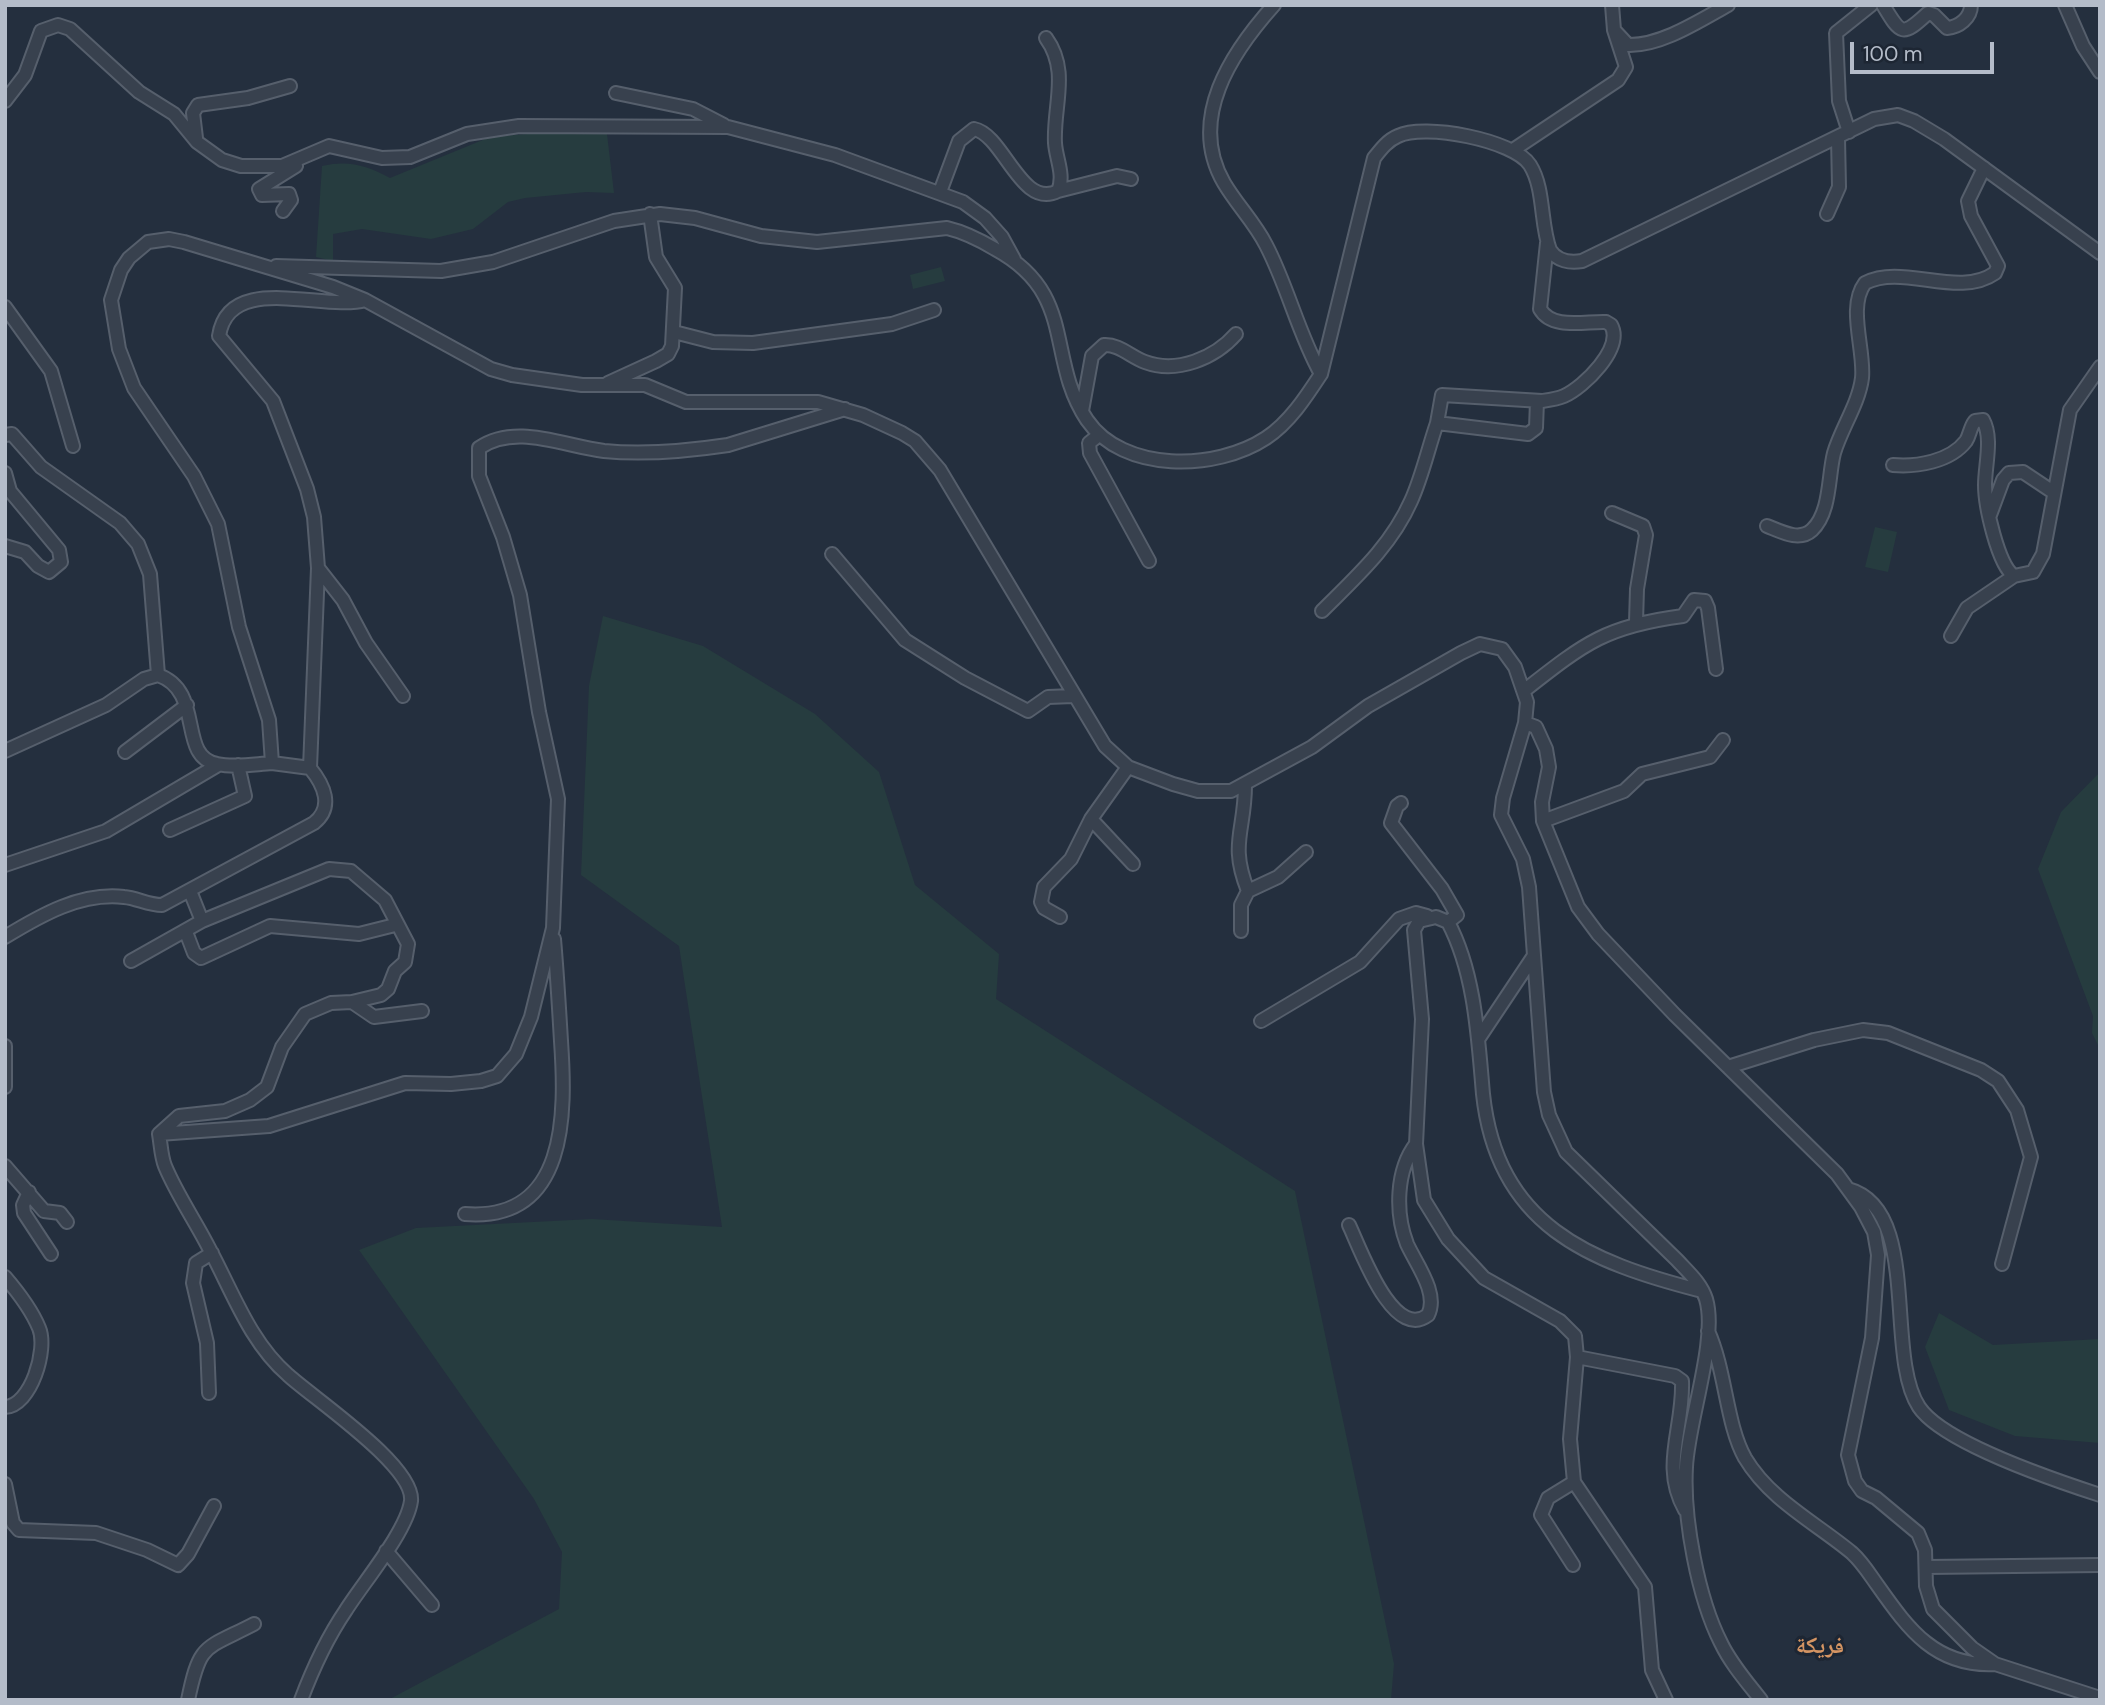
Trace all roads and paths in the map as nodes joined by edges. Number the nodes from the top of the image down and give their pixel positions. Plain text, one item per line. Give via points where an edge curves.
1 (1274, 5) edge
2 (1612, 5) edge
3 (1728, 5) edge
4 (1871, 5) edge
5 (1883, 5) edge
6 (1970, 5) edge
7 (2072, 8) edge
8 (1614, 30) junction
9 (1046, 37) dead end
10 (2100, 72) edge
11 (290, 86) dead end
12 (616, 93) dead end
13 (5, 101) edge
14 (728, 127) junction
15 (1844, 135) junction
16 (197, 142) junction
17 (321, 148) junction
18 (1513, 150) junction
19 (1984, 168) junction
20 (1131, 179) dead end
21 (1058, 191) junction
22 (940, 192) junction
23 (283, 211) dead end
24 (650, 214) junction
25 (1827, 214) dead end
26 (1547, 242) junction
27 (2100, 253) edge
28 (1014, 259) junction
29 (258, 265) junction
30 (365, 300) junction
31 (5, 307) edge
32 (934, 310) dead end
33 (674, 331) junction
34 (1236, 334) dead end
35 (2100, 367) edge
36 (1321, 374) junction
37 (604, 385) junction
38 (1537, 401) junction
39 (846, 409) junction
40 (1082, 411) junction
41 (1437, 423) junction
42 (5, 435) edge
43 (1100, 435) junction
44 (73, 446) dead end
45 (1893, 465) dead end
46 (5, 473) edge
47 (2053, 492) junction
48 (1612, 513) dead end
49 (1990, 516) junction
50 (1767, 526) dead end
51 (5, 546) edge
52 (832, 554) dead end
53 (1149, 561) dead end
54 (318, 568) junction
55 (2014, 576) junction
56 (1322, 611) dead end
57 (1636, 622) junction
58 (1951, 636) dead end
59 (1716, 669) dead end
60 (158, 675) junction
61 (1525, 690) junction
62 (403, 696) dead end
63 (1073, 696) junction
64 (187, 705) junction
65 (1525, 723) junction
66 (1723, 740) dead end
67 (5, 751) edge
68 (125, 752) dead end
69 (272, 763) junction
70 (218, 765) junction
71 (238, 765) junction
72 (1128, 766) junction
73 (310, 768) junction
74 (1245, 785) junction
75 (1401, 803) dead end
76 (1091, 818) junction
77 (1543, 821) junction
78 (170, 830) dead end
79 (1306, 852) dead end
80 (1133, 864) dead end
81 (5, 865) edge
82 (190, 891) junction
83 (1248, 891) junction
84 (1427, 916) junction
85 (1060, 917) dead end
86 (202, 921) junction
87 (1448, 922) junction
88 (395, 925) junction
89 (554, 928) junction
90 (1241, 931) dead end
91 (186, 932) junction
92 (5, 937) edge
93 (1533, 957) junction
94 (131, 961) dead end
95 (352, 1002) junction
96 (422, 1011) dead end
97 (1261, 1021) dead end
98 (1479, 1038) junction
99 (6, 1050) edge
100 (1728, 1067) junction
101 (5, 1087) edge
102 (159, 1134) junction
103 (1416, 1144) junction
104 (5, 1166) edge
105 (1847, 1189) junction
106 (29, 1192) junction
107 (465, 1213) dead end
108 (67, 1222) dead end
109 (1349, 1225) dead end
110 (212, 1252) junction
111 (51, 1254) dead end
112 (2002, 1264) dead end
113 (5, 1277) edge
114 (1702, 1290) junction
115 (1708, 1331) junction
116 (1577, 1357) junction
117 (209, 1393) dead end
118 (6, 1409) edge
119 (1574, 1482) junction
120 (5, 1484) edge
121 (2100, 1495) edge
122 (214, 1506) dead end
123 (1688, 1516) junction
124 (386, 1551) junction
125 (1573, 1565) dead end
126 (2100, 1565) edge
127 (1927, 1567) junction
128 (432, 1605) dead end
129 (254, 1624) dead end
130 (1995, 1664) junction
131 (2100, 1698) edge
132 (188, 1700) edge
133 (301, 1700) edge
134 (1666, 1700) edge
135 (1761, 1700) edge

1 - 36 street via 1221,80 1212,101 1209,130 1220,175 1267,246
2 - 8 street
3 - 8 street via 1649,43 1628,45
4 - 15 street via 1840,30 1835,41
5 - 6 street via 1903,31 1913,29 1928,13 1953,28 1966,18
7 - 10 street via 2083,46
8 - 18 street via 1626,67 1618,80
9 - 21 street via 1059,69
11 - 16 street via 198,105 193,113
12 - 14 street via 693,109
13 - 16 street via 25,75 41,31 65,26 139,92 174,114
14 - 17 street via 519,126 467,134 395,159 341,147
14 - 22 street via 835,155
15 - 19 street via 1874,119 1905,117
15 - 25 street via 1839,187
15 - 26 street via 1582,261 1554,255
16 - 17 street via 222,160 274,168
17 - 23 street via 258,189 262,195 289,194 290,202
18 - 26 street via 1533,174
18 - 36 street via 1428,130 1399,135 1385,144 1374,158
19 - 27 street
19 - 50 street via 1968,201 1971,216 1998,266 1996,273 1943,283 1895,278 1865,283 1858,305 1861,382 1834,455 1819,520 1812,530 1798,536
20 - 21 street via 1117,176
21 - 22 street via 1041,192 1026,185 991,138 974,129 959,141
22 - 28 street via 985,218
24 - 28 street via 817,242 947,228
24 - 29 street via 594,227 493,262 441,271
24 - 33 street via 656,257 674,288
26 - 38 street via 1539,302 1544,316 1559,322 1606,322 1615,336 1601,365 1578,388 1565,396
28 - 40 street via 1049,300
29 - 30 street
29 - 69 street via 184,242 148,242 121,270 111,315 134,388 194,476 218,524 239,627 270,720
30 - 37 street via 491,369
30 - 54 street via 259,298 236,309 220,328 220,340 273,401 307,489
31 - 44 street via 51,371
32 - 33 street via 892,324 752,343 713,342
33 - 37 street via 667,354
34 - 40 street via 1210,356 1173,365 1146,362 1104,345 1093,356
35 - 47 street via 2070,410
36 - 43 street via 1278,429 1240,451 1157,460 1123,451
37 - 39 street via 645,385 686,402 818,402
38 - 41 street via 1442,395
38 - 41 street via 1536,428 1528,434
39 - 63 street via 915,441 940,470
39 - 89 street via 708,448 605,451 504,436 479,448 479,476 520,595 538,712 553,767 559,836
40 - 43 street
41 - 56 street via 1400,524 1375,559
42 - 60 street via 12,435 41,467 120,523 138,544 150,574
43 - 53 street via 1089,443 1090,453
45 - 49 street via 1922,464 1947,456 1967,440 1975,421 1983,420
46 - 51 street via 10,491 59,550 61,562 49,572 25,552
47 - 49 street via 2023,472 2010,473
47 - 55 street via 2038,565 2034,572
48 - 57 street via 1643,526 1646,535
49 - 55 street via 2005,568
52 - 63 street via 896,631 965,678 1025,710 1053,696
54 - 62 street
54 - 73 street
55 - 58 street via 1967,608
57 - 59 street via 1683,616 1694,600 1705,601
57 - 61 street via 1586,645
60 - 64 street via 175,684
60 - 67 street via 144,679 106,705
61 - 65 street
61 - 74 street via 1502,649 1480,644 1368,706 1312,747
63 - 72 street via 1105,746
64 - 68 street
64 - 70 street via 198,753
65 - 77 street via 1536,727 1546,749 1549,767
65 - 93 street via 1501,815 1527,869
66 - 77 street via 1710,757 1642,774 1624,790
69 - 71 street
69 - 73 street
70 - 71 street
70 - 81 street via 106,831
71 - 78 street via 245,796
72 - 74 street via 1198,791 1223,792
72 - 76 street
73 - 82 street via 326,797 322,817
74 - 83 street via 1236,851
75 - 87 street via 1391,823 1457,915
76 - 80 street
76 - 85 street via 1071,859 1044,887 1044,908
77 - 100 street via 1585,918
79 - 83 street via 1278,877
82 - 86 street
82 - 92 street via 162,905 123,896 87,898
83 - 90 street via 1241,905
84 - 87 street
84 - 97 street via 1416,913 1399,919 1360,962
84 - 103 street via 1414,930 1422,1018
86 - 88 street via 329,869 342,869 351,871 385,900
86 - 91 street
87 - 98 street via 1457,939
88 - 91 street via 359,934 270,926 201,958 194,953
88 - 95 street via 408,944 405,962 381,995
89 - 102 street via 531,1017 516,1054 497,1076 451,1084 405,1083 269,1126
89 - 107 street via 564,1087 556,1153 531,1196 484,1215
91 - 94 street
93 - 98 street
93 - 114 street via 1544,1092 1558,1138 1577,1165
95 - 96 street via 374,1017
95 - 102 street via 331,1003 305,1014 282,1047 267,1087 250,1100 225,1111 179,1116
98 - 114 street via 1495,1153 1533,1214 1581,1250 1628,1270
99 - 101 street
100 - 105 street
100 - 112 street via 1863,1030 1888,1034 1998,1081 2017,1110 2031,1157
102 - 110 street via 165,1165
103 - 109 street via 1401,1172 1402,1229 1432,1298 1428,1315 1414,1321 1403,1318 1387,1301
103 - 116 street via 1424,1200 1448,1239 1484,1278 1571,1329
104 - 106 street
105 - 121 street via 1866,1196 1885,1224 1909,1379 1919,1407 1958,1438
105 - 127 street via 1874,1232 1878,1255 1872,1338 1851,1433 1849,1464 1862,1491 1918,1533
106 - 108 street via 44,1211 60,1213
106 - 111 street via 24,1213
110 - 117 street via 196,1263 193,1283 207,1343
110 - 124 street via 267,1355 341,1416 408,1485 410,1506
113 - 118 street via 41,1336 29,1391
114 - 115 street
115 - 123 street via 1686,1467
115 - 130 street via 1739,1445 1750,1465 1789,1506 1857,1558 1920,1638 1956,1662
116 - 119 street via 1570,1439
116 - 123 street via 1679,1378 1673,1486
119 - 125 street via 1548,1498 1541,1515
119 - 134 street via 1645,1587 1652,1670
120 - 122 street via 13,1523 19,1530 96,1533 178,1565
123 - 135 street via 1716,1632 1729,1658
124 - 128 street
124 - 133 street via 327,1640
126 - 127 street
127 - 130 street via 1926,1587 1933,1609
129 - 132 street via 205,1649 197,1658
130 - 131 street

